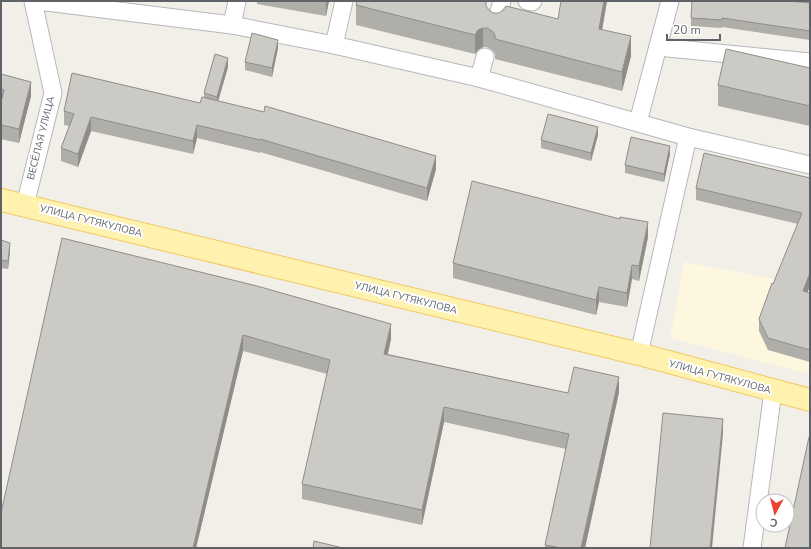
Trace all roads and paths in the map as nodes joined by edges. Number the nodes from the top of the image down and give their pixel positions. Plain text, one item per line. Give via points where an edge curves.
1 (33, 1) edge
2 (38, 1) edge
3 (237, 1) edge
4 (344, 1) edge
5 (502, 1) edge
6 (527, 1) edge
7 (533, 1) edge
8 (670, 1) edge
9 (496, 23) edge
10 (232, 25) junction
11 (334, 45) junction
12 (658, 47) junction
13 (486, 57) dead end
14 (810, 62) edge
15 (479, 78) junction
16 (638, 122) junction
17 (688, 137) junction
18 (810, 165) edge
19 (1, 200) edge
20 (25, 205) junction
21 (639, 354) junction
22 (773, 391) junction
23 (810, 400) edge
24 (752, 548) edge

1 - 20 street, ВЕСЁЛАЯ УЛИЦА via 53,93
2 - 10 street
3 - 10 street
4 - 11 street
5 - 9 street
6 - 7 street
8 - 12 street
10 - 11 street
11 - 15 street
12 - 14 street
12 - 16 street
13 - 15 street
15 - 16 street
16 - 17 street
17 - 18 street
17 - 21 street
19 - 20 main road, УЛИЦА ГУТЯКУЛОВА
20 - 21 main road, УЛИЦА ГУТЯКУЛОВА
21 - 22 main road, УЛИЦА ГУТЯКУЛОВА
22 - 23 main road, УЛИЦА ГУТЯКУЛОВА
22 - 24 street

